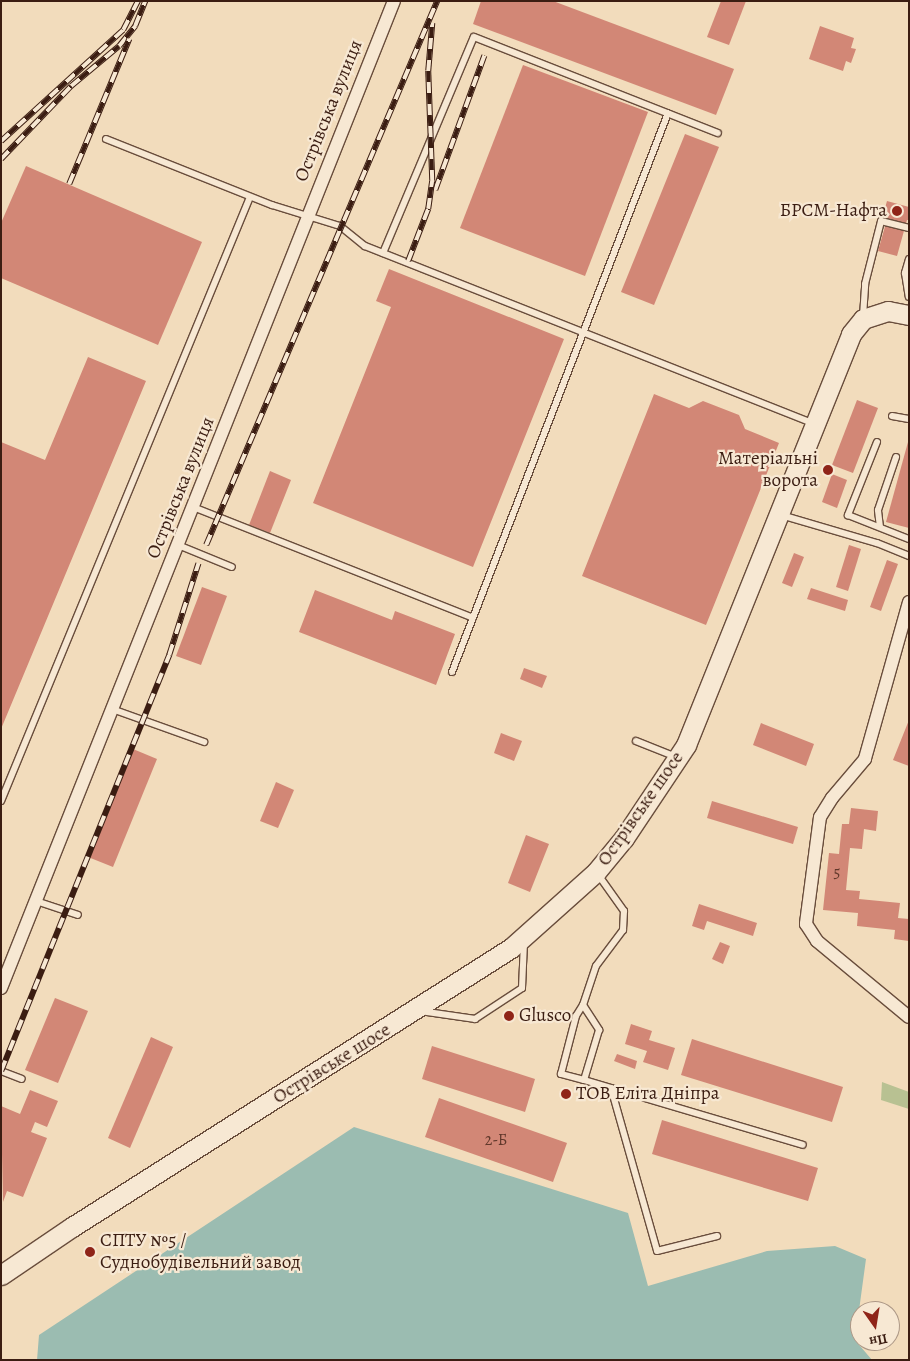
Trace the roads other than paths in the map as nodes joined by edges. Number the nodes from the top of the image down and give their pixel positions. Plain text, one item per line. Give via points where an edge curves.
1 (394, 1) edge
2 (668, 113) junction
3 (718, 133) dead end
4 (106, 139) dead end
5 (250, 197) junction
6 (308, 217) junction
7 (909, 228) edge
8 (383, 253) junction
9 (909, 259) edge
10 (909, 297) edge
11 (909, 315) edge
12 (863, 319) junction
13 (583, 332) junction
14 (892, 416) dead end
15 (909, 420) edge
16 (815, 424) junction
17 (877, 442) dead end
18 (896, 458) dead end
19 (193, 507) junction
20 (780, 514) junction
21 (880, 527) junction
22 (909, 539) edge
23 (178, 545) junction
24 (909, 556) edge
25 (232, 568) dead end
26 (909, 602) edge
27 (473, 618) junction
28 (452, 672) dead end
29 (112, 709) junction
30 (636, 741) dead end
31 (204, 742) dead end
32 (679, 758) junction
33 (1, 801) edge
34 (596, 872) junction
35 (36, 901) junction
36 (78, 915) dead end
37 (524, 938) junction
38 (1, 988) edge
39 (583, 1005) junction
40 (416, 1011) junction
41 (909, 1017) edge
42 (1, 1071) edge
43 (22, 1079) dead end
44 (584, 1080) junction
45 (611, 1088) junction
46 (803, 1144) dead end
47 (717, 1236) dead end
48 (1, 1276) edge

1 - 6 street, Острівська вулиця
2 - 3 lane
2 - 8 lane via 474,36
2 - 13 lane
4 - 5 lane
5 - 6 lane
5 - 33 lane
6 - 8 lane via 340,226 365,246
6 - 19 street, Острівська вулиця
7 - 12 lane via 881,221 865,284
8 - 13 lane
9 - 10 lane via 905,273
11 - 12 street via 888,311
12 - 16 street, Острівське шосе via 851,334
13 - 16 lane
13 - 27 lane
14 - 15 lane
16 - 20 street, Острівське шосе
17 - 21 lane via 848,515
18 - 21 lane via 878,510
19 - 23 street, Острівська вулиця
19 - 27 lane
20 - 24 lane
20 - 32 street, Острівське шосе
21 - 22 lane
23 - 25 lane
23 - 29 street, Острівська вулиця
26 - 41 street via 865,759 820,816 806,924 817,941
27 - 28 lane
29 - 31 lane
29 - 35 street, Острівська вулиця
30 - 32 lane
32 - 34 street, Острівське шосе via 624,838
34 - 37 street, Острівське шосе
34 - 39 lane via 624,911 624,930 596,966
35 - 36 lane
35 - 38 street, Острівська вулиця
37 - 40 street, Острівське шосе
37 - 40 lane via 522,988 475,1019
39 - 44 lane via 599,1030
39 - 44 lane via 576,1016 561,1074
40 - 48 street, Острівське шосе via 72,1227
42 - 43 lane
44 - 45 lane
45 - 46 lane
45 - 47 lane via 657,1251

